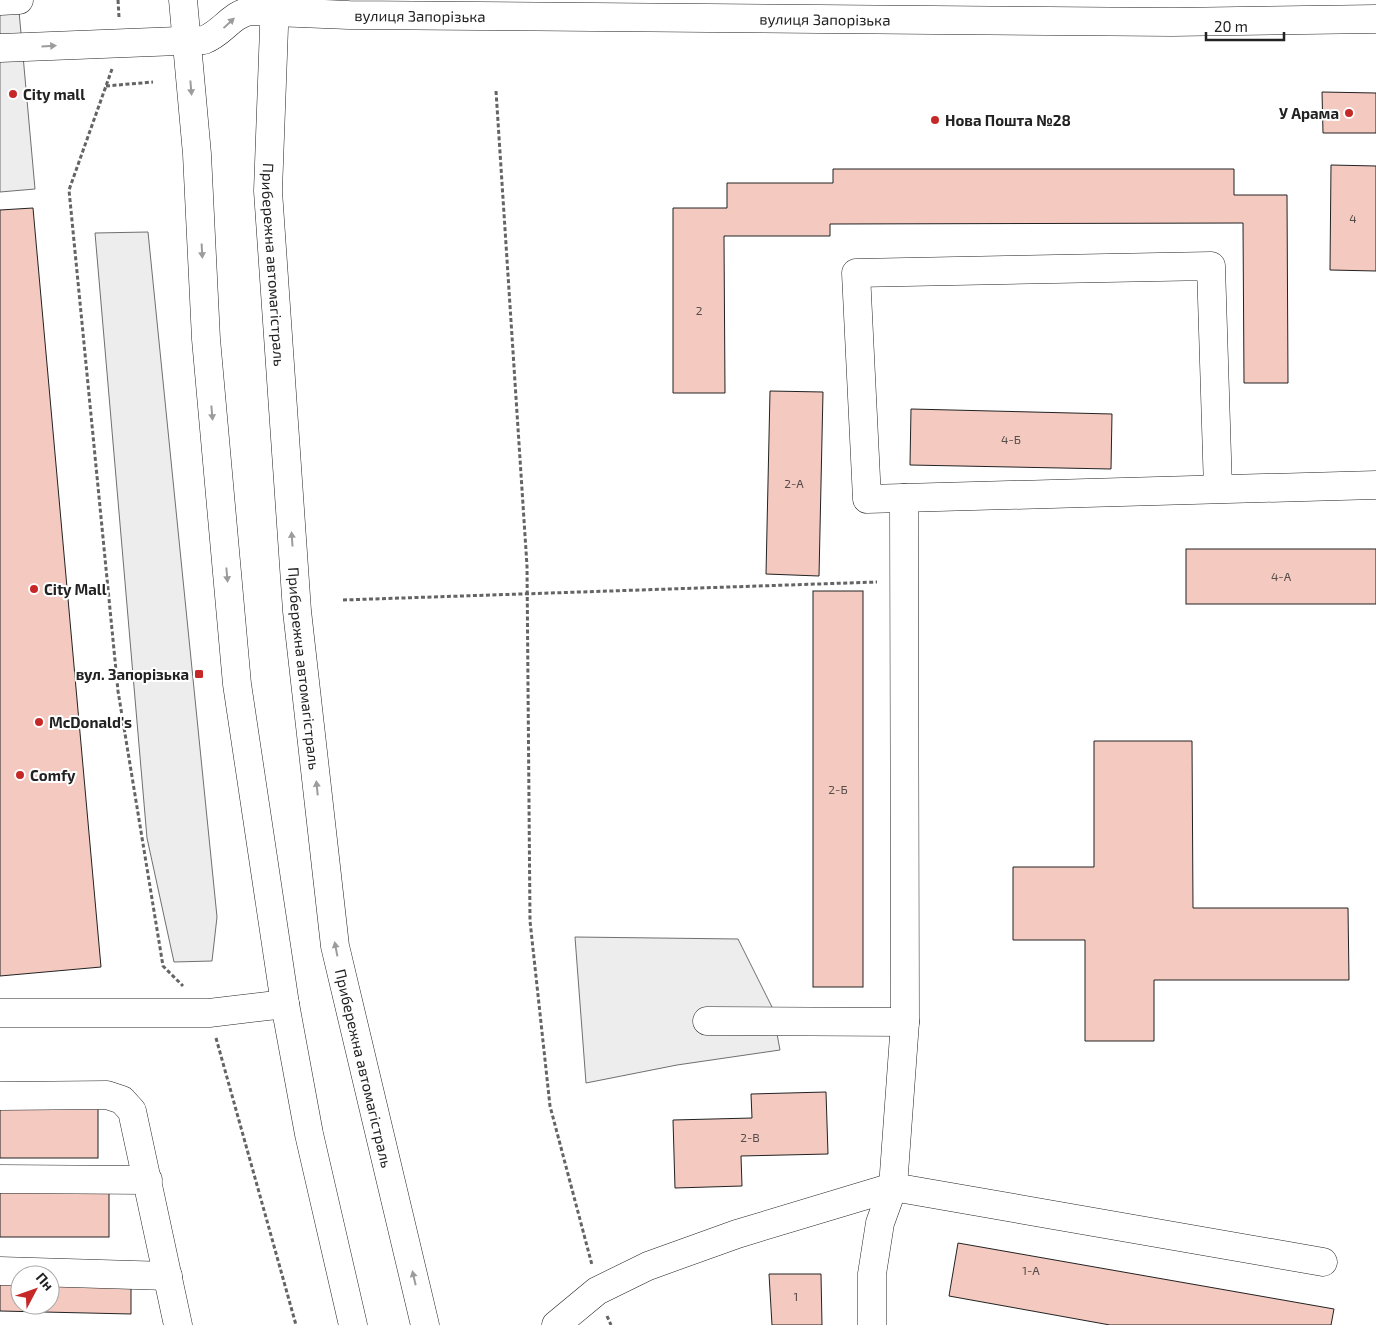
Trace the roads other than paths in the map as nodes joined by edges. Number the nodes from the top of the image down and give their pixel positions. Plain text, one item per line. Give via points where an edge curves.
1 (19, 0) edge
2 (183, 0) edge
3 (0, 1) edge
4 (274, 6) edge
5 (1172, 11) edge
6 (1376, 19) edge
7 (186, 40) junction
8 (0, 48) edge
9 (1376, 484) edge
10 (1218, 489) junction
11 (904, 498) junction
12 (285, 1004) junction
13 (0, 1013) edge
14 (707, 1021) dead end
15 (905, 1022) junction
16 (0, 1096) edge
17 (0, 1179) edge
18 (148, 1180) junction
19 (894, 1187) junction
20 (1323, 1262) dead end
21 (0, 1271) edge
22 (168, 1276) junction
23 (178, 1325) edge
24 (353, 1325) edge
25 (425, 1325) edge
26 (556, 1325) edge
27 (872, 1325) edge

1 - 3 main road
2 - 7 main road
4 - 5 main road, вулиця Запорізька via 349,15
7 -> 4 main road, вулиця Запорізька via 204,40 216,35 236,16
25 -> 4 main road, Прибережна автомагістраль via 335,946 297,611 268,191
5 - 6 main road, вулиця Запорізька
8 -> 7 main road, вулиця Запорізька
7 -> 12 main road via 197,154 206,339 237,684
9 - 10 main road
10 - 11 main road
10 - 11 main road via 1211,266 856,273 868,499
11 - 15 main road
12 - 13 main road via 209,1013
12 - 24 main road via 309,1134
14 - 15 main road
15 - 19 main road
16 - 18 main road via 107,1095 122,1100 132,1111
17 - 18 main road
18 - 22 main road
19 - 20 main road
19 - 26 main road via 648,1266 597,1291
19 - 27 main road via 880,1224 872,1274
21 - 22 main road
22 - 23 main road

